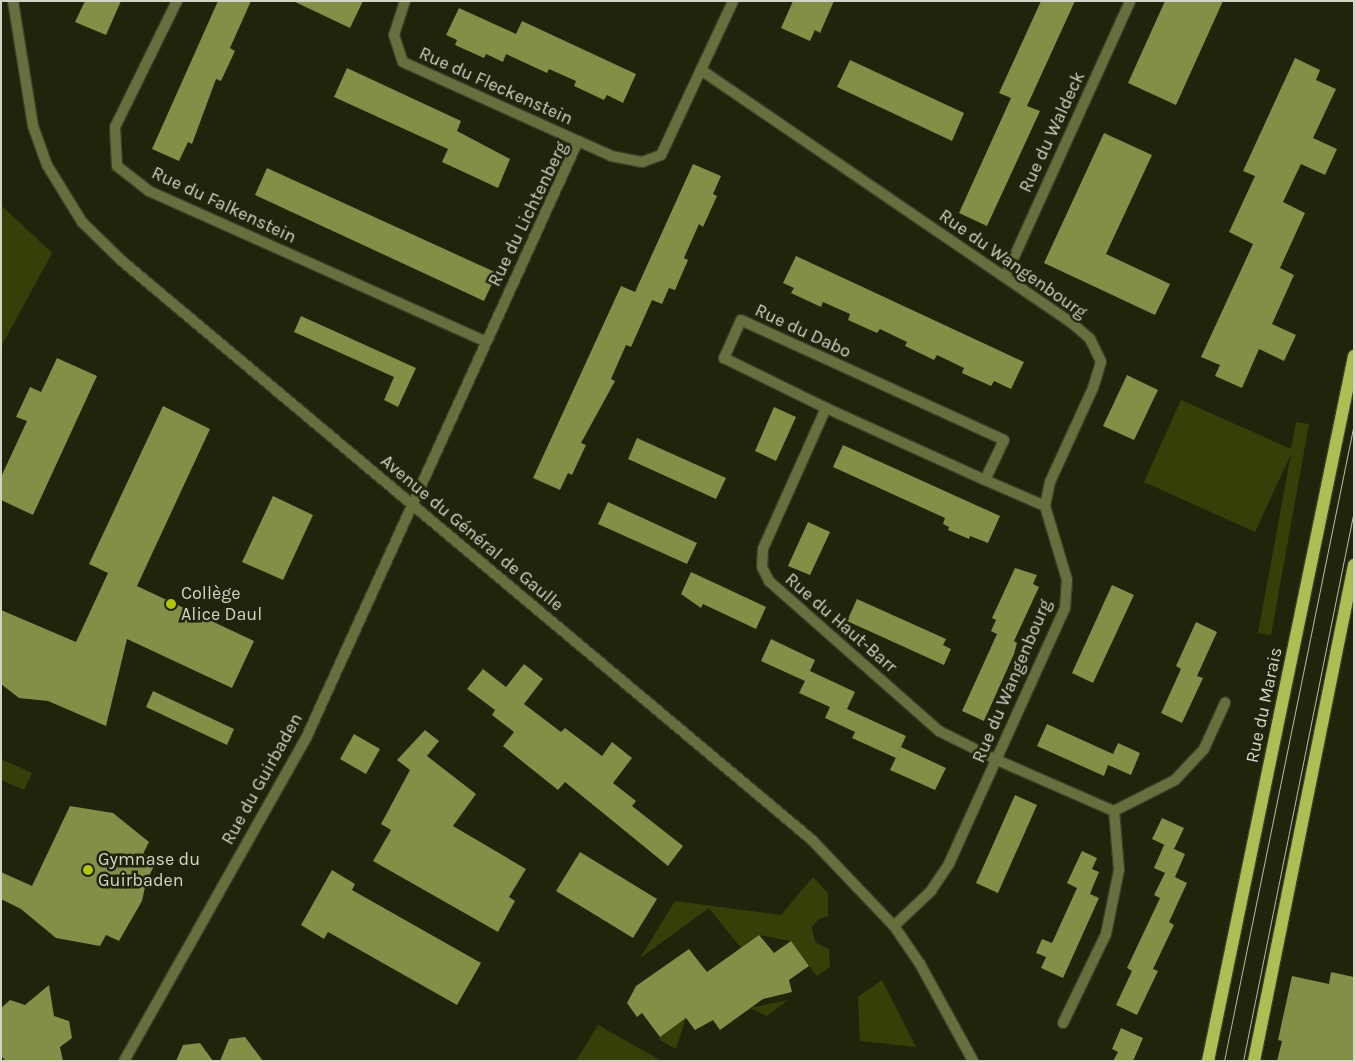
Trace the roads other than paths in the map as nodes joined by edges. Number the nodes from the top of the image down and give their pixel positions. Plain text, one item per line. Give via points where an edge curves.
1 (13, 1) edge
2 (177, 1) edge
3 (405, 1) edge
4 (733, 1) edge
5 (1130, 1) edge
6 (701, 70) junction
7 (578, 141) junction
8 (1005, 277) junction
9 (485, 340) junction
10 (1354, 356) edge
11 (826, 408) junction
12 (985, 480) junction
13 (415, 505) junction
14 (1045, 506) junction
15 (1354, 565) edge
16 (1224, 703) dead end
17 (997, 760) junction
18 (1114, 811) junction
19 (894, 926) junction
20 (1063, 1023) dead end
21 (124, 1061) edge
22 (973, 1061) edge
23 (1208, 1061) edge
24 (1254, 1061) edge

1 - 13 street, Avenue du Général de Gaulle via 33,126 47,165 82,222 122,261
2 - 9 street, Rue du Falkenstein via 115,127 117,166 148,192
3 - 7 street, Rue du Fleckenstein via 394,35 403,62
4 - 6 street, Rue du Lichtenberg
5 - 8 street, Rue du Waldeck
6 - 7 street, Rue du Lichtenberg via 662,154 642,162 611,156
6 - 8 street, Rue du Wangenbourg
7 - 9 street, Rue du Lichtenberg
8 - 14 street, Rue du Wangenbourg via 1090,339 1101,362 1094,388 1050,482
9 - 13 street, Rue du Lichtenberg
10 - 23 main road, Rue du Marais
11 - 12 street, Rue du Dabo
11 - 12 street, Rue du Dabo via 724,358 741,320 1004,440
11 - 17 street, Rue du Haut-Barr via 763,548 762,568 769,581 939,730
12 - 14 street, Rue du Dabo
13 - 19 street, Avenue du Général de Gaulle via 812,840
13 - 21 street, Rue du Guirbaden via 307,736
14 - 17 street, Rue du Wangenbourg via 1066,580 1065,608
15 - 24 main road
16 - 18 street via 1204,749 1175,780
17 - 18 street, Rue du Haut-Barr
17 - 19 street, Rue du Wangenbourg via 949,864 931,891
18 - 20 street via 1119,870 1106,934
19 - 22 street, Avenue du Général de Gaulle via 920,964

